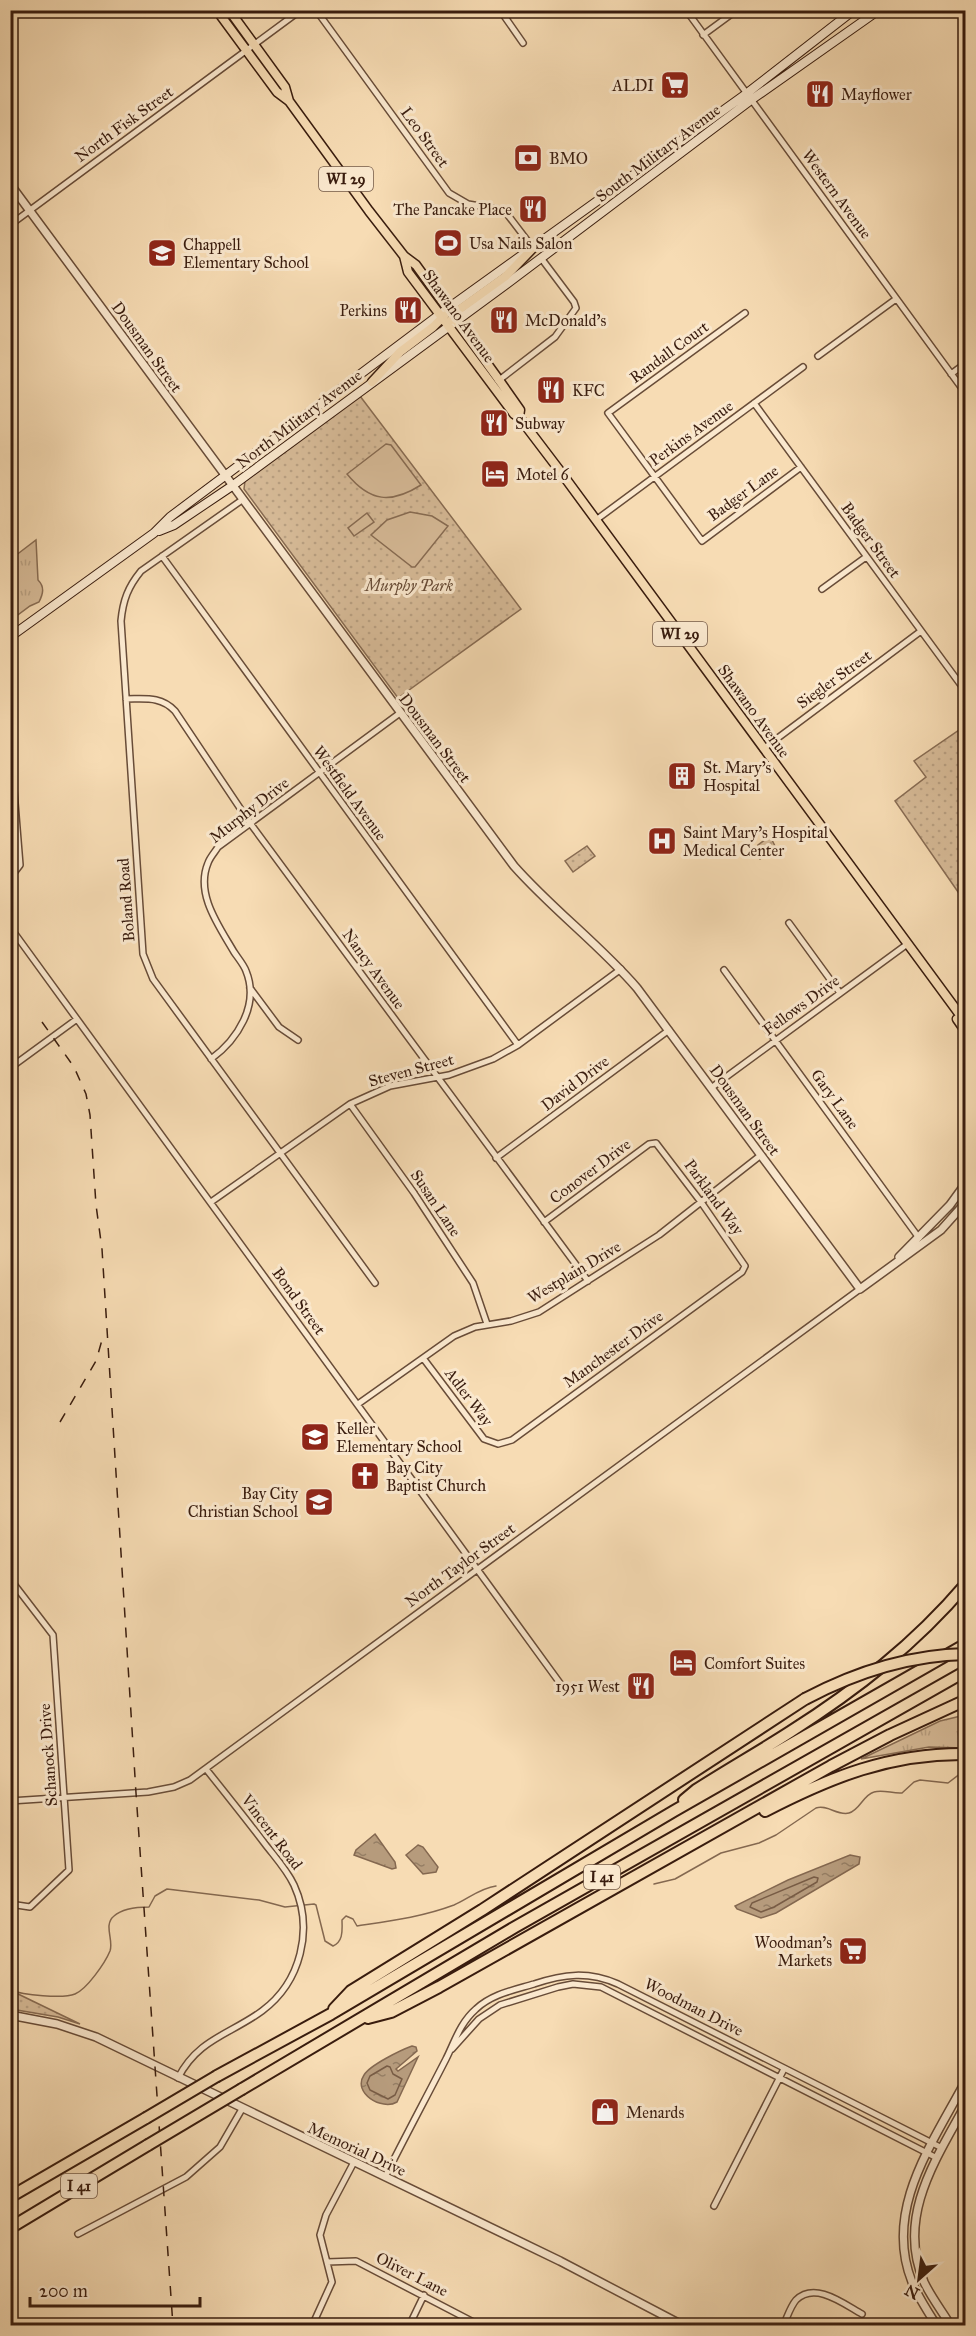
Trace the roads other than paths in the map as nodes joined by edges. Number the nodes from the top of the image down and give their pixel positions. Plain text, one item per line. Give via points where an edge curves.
1 (220, 10) edge
2 (229, 10) edge
3 (301, 10) edge
4 (316, 10) edge
5 (500, 10) edge
6 (686, 10) edge
7 (737, 10) edge
8 (854, 10) edge
9 (879, 11) edge
10 (703, 35) junction
11 (523, 43) dead end
12 (255, 45) junction
13 (247, 51) junction
14 (749, 97) junction
15 (289, 101) junction
16 (10, 184) edge
17 (30, 211) junction
18 (10, 225) edge
19 (533, 248) junction
20 (404, 256) junction
21 (541, 258) junction
22 (896, 299) junction
23 (745, 313) dead end
24 (452, 315) junction
25 (443, 320) junction
26 (818, 356) dead end
27 (966, 363) edge
28 (803, 367) dead end
29 (951, 374) junction
30 (372, 382) joint
31 (496, 382) junction
32 (966, 394) edge
33 (754, 403) junction
34 (801, 467) junction
35 (225, 476) junction
36 (654, 476) junction
37 (232, 486) junction
38 (242, 500) junction
39 (596, 520) junction
40 (154, 533) junction
41 (162, 556) junction
42 (866, 557) junction
43 (822, 589) dead end
44 (921, 631) junction
45 (10, 637) edge
46 (966, 692) edge
47 (126, 699) junction
48 (400, 713) junction
49 (10, 741) edge
50 (763, 749) junction
51 (318, 773) junction
52 (250, 823) junction
53 (10, 878) edge
54 (789, 923) dead end
55 (10, 927) edge
56 (906, 945) junction
57 (621, 969) junction
58 (724, 970) dead end
59 (249, 987) junction
60 (840, 993) junction
61 (944, 995) junction
62 (77, 1019) junction
63 (966, 1023) edge
64 (669, 1030) junction
65 (966, 1032) edge
66 (298, 1040) dead end
67 (776, 1040) junction
68 (518, 1045) junction
69 (211, 1059) junction
70 (10, 1068) edge
71 (436, 1077) junction
72 (711, 1088) junction
73 (350, 1104) junction
74 (653, 1142) joint
75 (280, 1153) junction
76 (761, 1155) junction
77 (496, 1158) junction
78 (966, 1183) edge
79 (211, 1202) junction
80 (701, 1202) junction
81 (966, 1202) edge
82 (544, 1222) junction
83 (918, 1236) junction
84 (924, 1244) junction
85 (892, 1264) junction
86 (742, 1272) joint
87 (588, 1281) junction
88 (375, 1284) dead end
89 (860, 1289) junction
90 (486, 1324) junction
91 (423, 1358) junction
92 (358, 1404) junction
93 (498, 1444) joint
94 (478, 1569) junction
95 (10, 1579) edge
96 (966, 1584) edge
97 (966, 1644) edge
98 (966, 1654) edge
99 (966, 1671) edge
100 (566, 1690) dead end
101 (966, 1700) edge
102 (966, 1754) edge
103 (206, 1769) junction
104 (65, 1797) junction
105 (10, 1801) edge
106 (674, 1811) junction
107 (704, 1837) junction
108 (10, 1904) edge
109 (331, 2014) junction
110 (10, 2015) edge
111 (354, 2023) junction
112 (448, 2056) junction
113 (784, 2068) junction
114 (779, 2077) junction
115 (178, 2078) junction
116 (966, 2080) edge
117 (966, 2104) edge
118 (242, 2109) junction
119 (933, 2144) junction
120 (942, 2148) junction
121 (927, 2154) junction
122 (937, 2158) junction
123 (354, 2162) junction
124 (385, 2177) junction
125 (10, 2198) edge
126 (714, 2206) dead end
127 (10, 2228) edge
128 (78, 2235) dead end
129 (327, 2262) junction
130 (424, 2295) junction
131 (862, 2314) dead end
132 (312, 2325) edge
133 (409, 2325) edge
134 (481, 2325) edge
135 (684, 2325) edge
136 (783, 2325) edge
137 (937, 2325) edge
138 (951, 2325) edge

1 - 13 main road, Shawano Avenue / WI 29
2 - 12 main road, Shawano Avenue / WI 29
3 - 12 street, North Fisk Street
4 - 19 street, Leo Street via 449,193 468,204 504,210
5 - 11 street
6 - 10 street, Western Avenue
7 - 10 street
8 - 14 main road, South Military Avenue
9 - 14 main road, South Military Avenue
10 - 14 street, Western Avenue
12 - 13 street, North Fisk Street
12 - 15 main road, Shawano Avenue / WI 29 via 285,87
13 - 15 main road, Shawano Avenue / WI 29 via 277,92
13 - 17 street, North Fisk Street
14 - 19 main road, South Military Avenue
14 - 21 main road, South Military Avenue
14 - 22 street, Western Avenue
15 - 20 main road, Shawano Avenue / WI 29
16 - 17 street, Dousman Street
17 - 18 street, North Fisk Street
17 - 35 street, Dousman Street
19 - 24 main road via 506,276
20 - 24 main road, Shawano Avenue / WI 29
20 - 25 main road, Shawano Avenue / WI 29 via 408,272
21 - 24 main road, South Military Avenue
21 - 31 street via 576,308 555,337
22 - 26 street
22 - 29 street, Western Avenue
23 - 36 street, Randall Court via 608,413
24 - 25 main road
24 - 25 main road, North Military Avenue
24 - 31 main road, Shawano Avenue / WI 29
25 - 30 main road via 400,352
25 - 31 main road, Shawano Avenue / WI 29
25 - 35 main road, North Military Avenue
27 - 29 street
28 - 33 street, Perkins Avenue
29 - 32 street, Western Avenue
30 - 37 main road, North Military Avenue
31 - 39 main road, Shawano Avenue / WI 29 via 520,410 519,417
33 - 34 street, Badger Street
33 - 36 street, Perkins Avenue
34 - 36 street, Badger Lane via 702,541
34 - 42 street, Badger Street
35 - 37 street, Dousman Street
35 - 40 main road, North Military Avenue
36 - 39 street, Perkins Avenue
37 - 38 street, Dousman Street
37 - 40 main road, North Military Avenue via 174,525
38 - 41 street, Boland Road
38 - 48 street, Dousman Street
39 - 50 main road, Shawano Avenue / WI 29
40 - 45 main road, North Military Avenue
41 - 47 street, Boland Road via 135,578 123,602
41 - 51 street, Westfield Avenue
42 - 43 street
42 - 44 street, Badger Street
44 - 46 street, Badger Street
44 - 50 street, Siegler Street
47 - 52 street, Nancy Avenue via 158,699 168,704
47 - 69 street, Boland Road via 143,954 153,979
48 - 51 street, Murphy Drive
48 - 57 street, Dousman Street via 514,866
49 - 53 street via 20,865
50 - 56 main road, Shawano Avenue / WI 29
51 - 52 street, Murphy Drive
51 - 68 street, Westfield Avenue
52 - 59 street, Murphy Drive via 218,847 208,862 205,878 210,910 246,972
52 - 71 street, Nancy Avenue
54 - 60 street
55 - 62 street, Bond Street
56 - 60 street, Fellows Drive
56 - 61 main road, Shawano Avenue / WI 29
57 - 64 street, Dousman Street
57 - 68 street, Steven Street
58 - 67 street, Gary Lane
59 - 66 street via 279,1028
59 - 69 street, Murphy Drive via 245,1018 236,1036
60 - 67 street, Fellows Drive
61 - 63 main road, Shawano Avenue / WI 29
61 - 65 main road, Shawano Avenue / WI 29
62 - 70 street
62 - 79 street, Bond Street
64 - 72 street, Dousman Street
64 - 77 street, David Drive
67 - 72 street, Fellows Drive
67 - 83 street, Gary Lane
68 - 71 street, Steven Street via 478,1065
69 - 75 street, Boland Road
71 - 73 street, Steven Street via 390,1086
71 - 77 street, Nancy Avenue
72 - 76 street, Dousman Street
73 - 75 street, Steven Street
73 - 90 street, Susan Lane via 473,1283
74 - 80 street, Parkland Way
74 - 82 street, Conover Drive
75 - 79 street, Steven Street
75 - 88 street, Boland Road
76 - 80 street, Westplain Drive
76 - 89 street, Dousman Street
77 - 82 street, Nancy Avenue
78 - 83 street
79 - 92 street, Bond Street
80 - 86 street, Parkland Way via 741,1257 745,1266
80 - 87 street, Westplain Drive
81 - 84 street
82 - 87 street, Nancy Avenue
83 - 84 street, Gary Lane
83 - 85 street
84 - 85 street
85 - 89 street, North Taylor Street
86 - 93 street, Manchester Drive via 512,1440
87 - 90 street, Westplain Drive via 539,1312
89 - 94 street, North Taylor Street
90 - 91 street, Westplain Drive via 454,1336
91 - 92 street, Westplain Drive
91 - 93 street, Adler Way via 484,1439
92 - 94 street, Bond Street
94 - 100 street, Bond Street
94 - 103 street, North Taylor Street
95 - 104 street, Schanock Drive via 53,1635
96 - 106 highway via 906,1647 854,1689 696,1790
97 - 106 highway, I 41
98 - 109 highway, bridge via 889,1665 843,1680 805,1699 351,1991
99 - 111 highway, I 41
101 - 107 highway via 873,1744
102 - 107 highway via 912,1757 855,1770
103 - 104 street, North Taylor Street via 164,1790
103 - 115 street, Vincent Road via 291,1879 302,1909 304,1930 294,1974 284,1990 259,2014 198,2050
104 - 105 street, North Taylor Street
104 - 108 street, Schanock Drive via 69,1870 30,1907
106 - 109 highway, I 41
107 - 111 highway via 420,1997 391,2012
109 - 125 highway, I 41, bridge
110 - 115 street, Memorial Drive via 84,2033
111 - 127 highway, I 41, bridge
112 - 113 street, Woodman Drive via 461,2027 485,2001 556,1977 579,1974 618,1984
112 - 114 street, Woodman Drive via 479,2019 500,2005 558,1987 586,1984 614,1993
112 - 124 street, Woodman Drive
113 - 114 street
113 - 119 street, Woodman Drive
114 - 121 street, Woodman Drive
114 - 126 street
115 - 118 street, Memorial Drive
116 - 119 street
117 - 120 street
118 - 123 street, Memorial Drive
118 - 128 street via 220,2147 181,2180
119 - 120 street, Woodman Drive
119 - 121 street
120 - 122 street
121 - 122 street, Woodman Drive
121 - 137 street via 911,2184 904,2213 903,2245 912,2281
122 - 138 street via 921,2190 914,2219 914,2248 924,2281
123 - 124 street, Memorial Drive
123 - 129 street via 326,2215 320,2235
124 - 135 street, Memorial Drive
129 - 130 street, Oliver Lane via 356,2261
129 - 132 street via 332,2282
130 - 133 street
130 - 134 street, Oliver Lane
131 - 136 street via 831,2297 808,2294 797,2299

